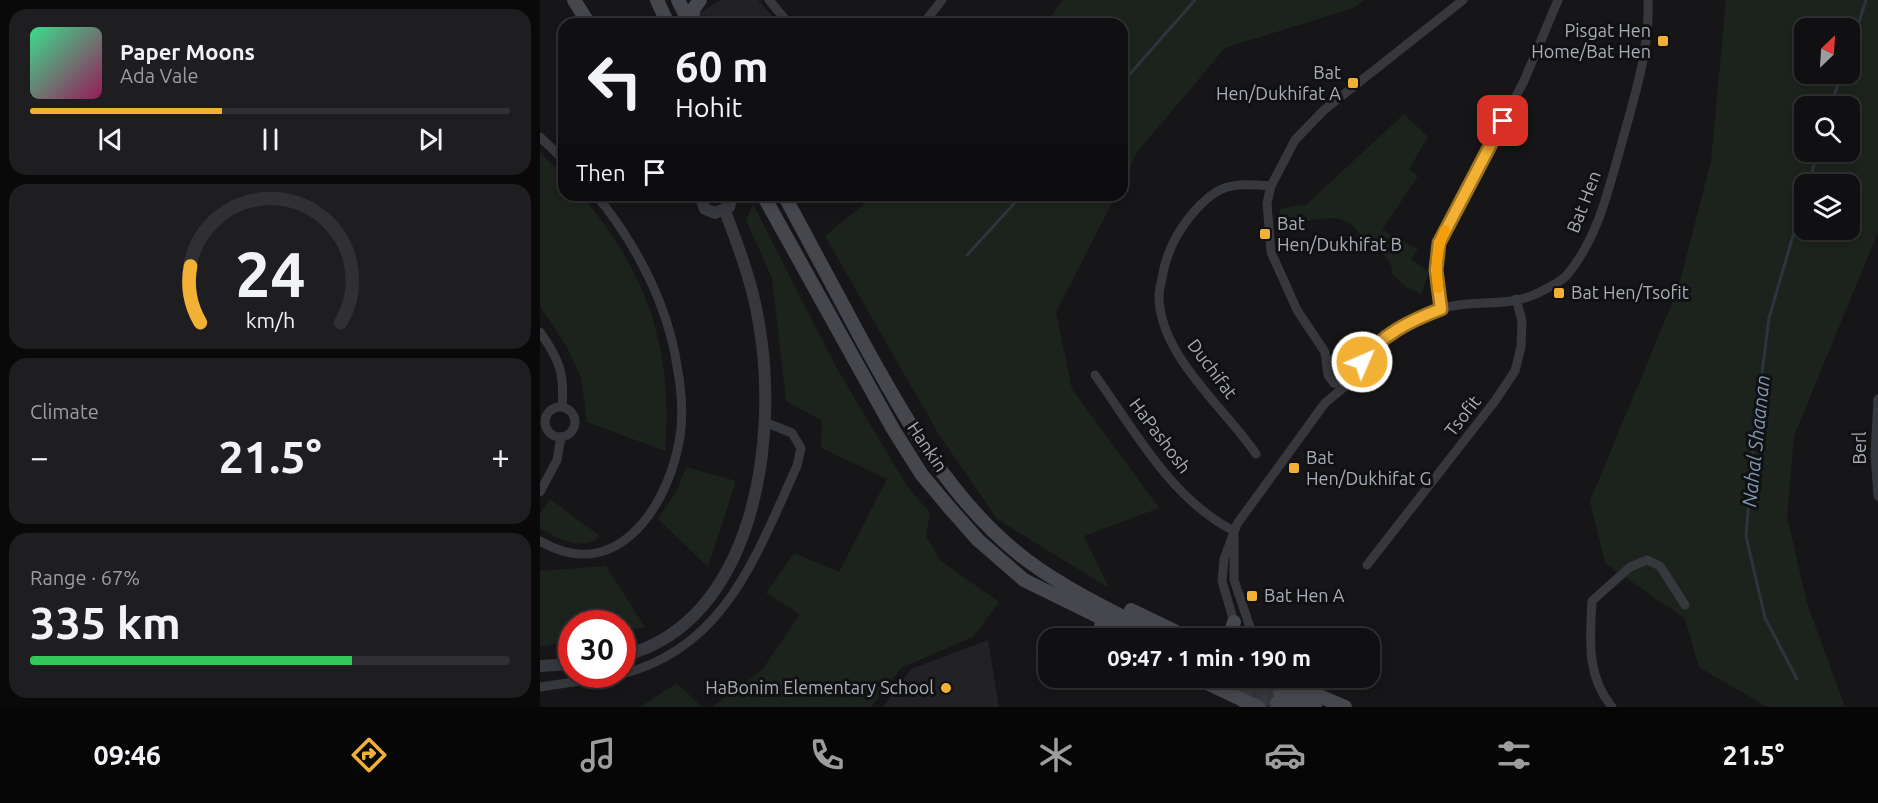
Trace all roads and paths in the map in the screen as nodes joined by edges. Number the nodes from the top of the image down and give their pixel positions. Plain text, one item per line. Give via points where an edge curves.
1 (574, 0) edge
2 (657, 0) edge
3 (678, 0) edge
4 (700, 0) edge
5 (769, 0) edge
6 (1462, 0) edge
7 (1558, 0) edge
8 (1648, 0) edge
9 (939, 4) edge
10 (585, 18) edge
11 (665, 18) edge
12 (688, 18) edge
13 (692, 18) edge
14 (784, 18) edge
15 (928, 18) edge
16 (540, 137) edge
17 (558, 154) edge
18 (1271, 186) junction
19 (601, 201) edge
20 (701, 201) edge
21 (731, 201) edge
22 (766, 201) edge
23 (787, 201) edge
24 (725, 211) junction
25 (1516, 299) junction
26 (1441, 309) junction
27 (540, 332) edge
28 (1372, 347) junction
29 (1323, 348) junction
30 (1340, 354) junction
31 (1350, 356) junction
32 (1328, 364) junction
33 (1358, 369) junction
34 (1095, 375) dead end
35 (1330, 379) junction
36 (1345, 385) junction
37 (1878, 399) edge
38 (1324, 403) junction
39 (562, 406) junction
40 (542, 420) edge
41 (767, 423) junction
42 (561, 437) junction
43 (1256, 454) dead end
44 (540, 492) edge
45 (1878, 496) edge
46 (1244, 512) junction
47 (1212, 516) junction
48 (1234, 531) junction
49 (540, 541) edge
50 (1367, 565) dead end
51 (1051, 577) junction
52 (1024, 580) junction
53 (1685, 605) dead end
54 (1234, 622) junction
55 (1104, 628) edge
56 (1122, 628) edge
57 (1146, 628) edge
58 (1166, 628) edge
59 (1232, 628) edge
60 (1236, 628) edge
61 (1250, 628) edge
62 (636, 651) edge
63 (558, 665) edge
64 (540, 666) edge
65 (636, 671) edge
66 (558, 684) edge
67 (540, 687) edge
68 (1228, 688) edge
69 (1248, 688) edge
70 (1259, 688) edge
71 (1301, 688) edge
72 (1313, 688) edge
73 (1282, 701) tunnel mouth
74 (1341, 705) edge
75 (1249, 706) edge
76 (1315, 707) edge
77 (1612, 707) edge

1 - 10 main road
2 - 11 main road
3 - 12 main road
4 - 13 main road
5 - 14 street
6 - 18 street via 1324,110 1295,140
7 - 26 street via 1524,81 1439,243 1436,270
8 - 25 street, Bat Hen via 1649,24 1642,69 1595,230 1566,276 1538,294
9 - 15 street
16 - 17 street
18 - 29 street via 1267,203 1271,252 1297,310
18 - 43 street, Duchifat via 1238,183 1217,190 1194,212 1175,235 1159,296 1163,321 1176,353
19 - 49 street via 648,279 670,334 681,393 678,447 649,518 617,546 580,554
20 - 24 street via 710,212
21 - 24 street
22 - 52 main road, Hankin via 922,475 978,540
23 - 51 main road, Hankin via 909,426 996,534
24 - 41 street via 752,287 764,356
25 - 26 street, Bat Hen
25 - 50 street, Tsofit via 1522,321 1515,371
26 - 28 street, Bat Hen via 1412,321
27 - 39 street via 560,366 564,383
28 - 31 street, Bat Hen
28 - 33 street, Bat Hen
29 - 30 street
29 - 32 street
30 - 31 street
30 - 32 street
31 - 33 street
32 - 35 street
33 - 36 street via 1354,379
34 - 47 street, HaPashosh via 1168,479
35 - 36 street
35 - 38 street
36 - 38 street
37 - 45 street, Berl
38 - 46 street
39 - 40 street via 552,408
39 - 42 street via 571,411 576,425 571,434
40 - 42 street via 548,431
41 - 62 street via 745,529 713,592 676,630
41 - 65 street via 792,433 801,448 797,466 748,574 730,600 690,642
42 - 44 street via 557,460
46 - 47 street via 1228,519
46 - 48 street
47 - 48 street, HaPashosh
48 - 54 street via 1221,571 1223,591
48 - 61 street via 1234,580
51 - 57 main road, Hankin
51 - 58 main road
52 - 55 main road
52 - 56 main road, Hankin
53 - 77 street via 1660,566 1647,560 1630,567 1592,601 1592,670 1601,693
54 - 59 main road
54 - 60 street
63 - 64 street
66 - 67 street
68 - 75 main road
69 - 75 street
70 - 75 street
71 - 74 main road
72 - 74 main road
73 - 76 main road

